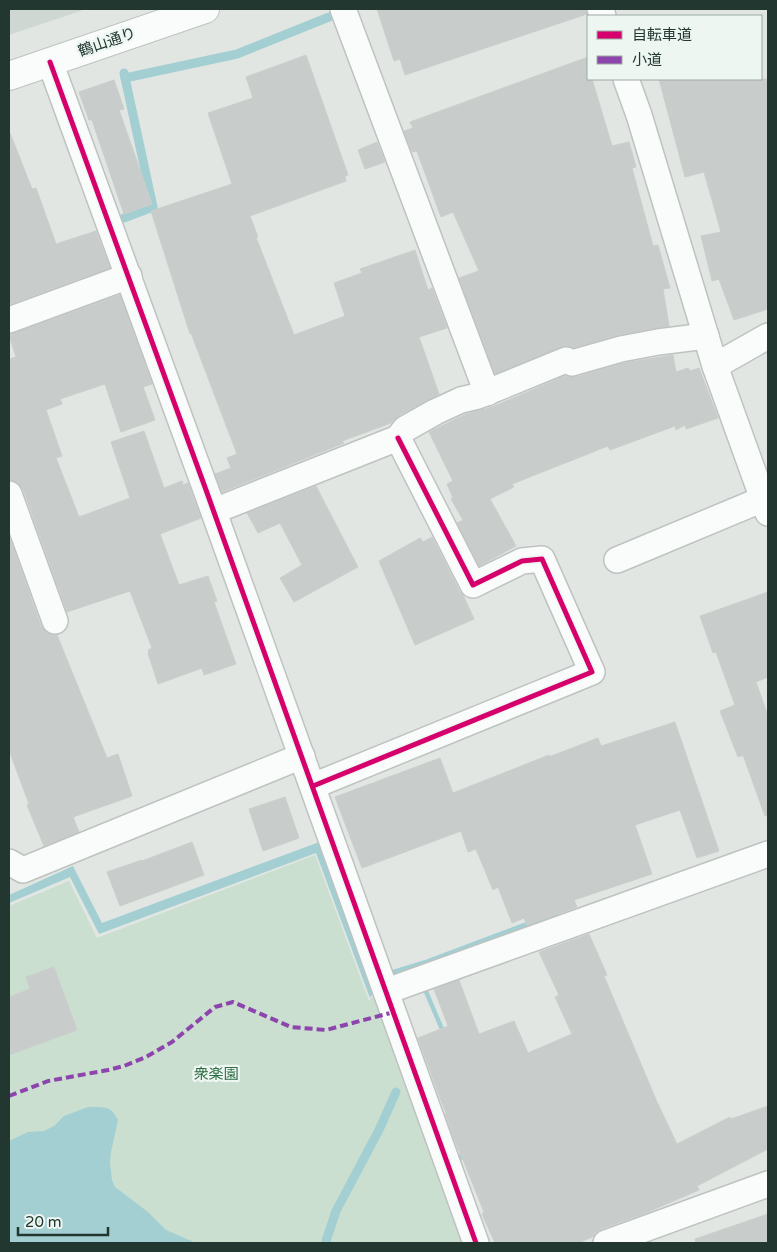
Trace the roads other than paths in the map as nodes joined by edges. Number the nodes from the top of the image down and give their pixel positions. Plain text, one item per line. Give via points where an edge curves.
1 (205, 9) edge
2 (343, 9) edge
3 (50, 62) junction
4 (9, 76) edge
5 (626, 80) edge
6 (129, 276) junction
7 (9, 320) edge
8 (706, 336) junction
9 (768, 336) edge
10 (714, 366) junction
11 (487, 392) junction
12 (398, 438) junction
13 (9, 494) edge
14 (766, 506) edge
15 (214, 511) junction
16 (617, 560) dead end
17 (55, 621) dead end
18 (302, 756) junction
19 (313, 786) junction
20 (768, 854) edge
21 (9, 862) edge
22 (387, 991) junction
23 (768, 1184) edge
24 (476, 1243) edge
25 (606, 1243) edge

1 - 3 street, 鶴山通り
2 - 11 street
3 - 4 street, 鶴山通り
3 - 6 street
5 - 8 street
6 - 7 street
6 - 15 street
8 - 10 street
8 - 11 street via 621,349 572,363 566,360
9 - 10 street
10 - 14 street
11 - 12 street via 435,412 405,430
12 - 15 street
12 - 19 street via 473,585 522,561 542,559 592,672
13 - 17 street
14 - 16 street
15 - 18 street
18 - 19 street
18 - 21 street via 22,870
19 - 22 street
20 - 22 street
22 - 24 street
23 - 25 street

